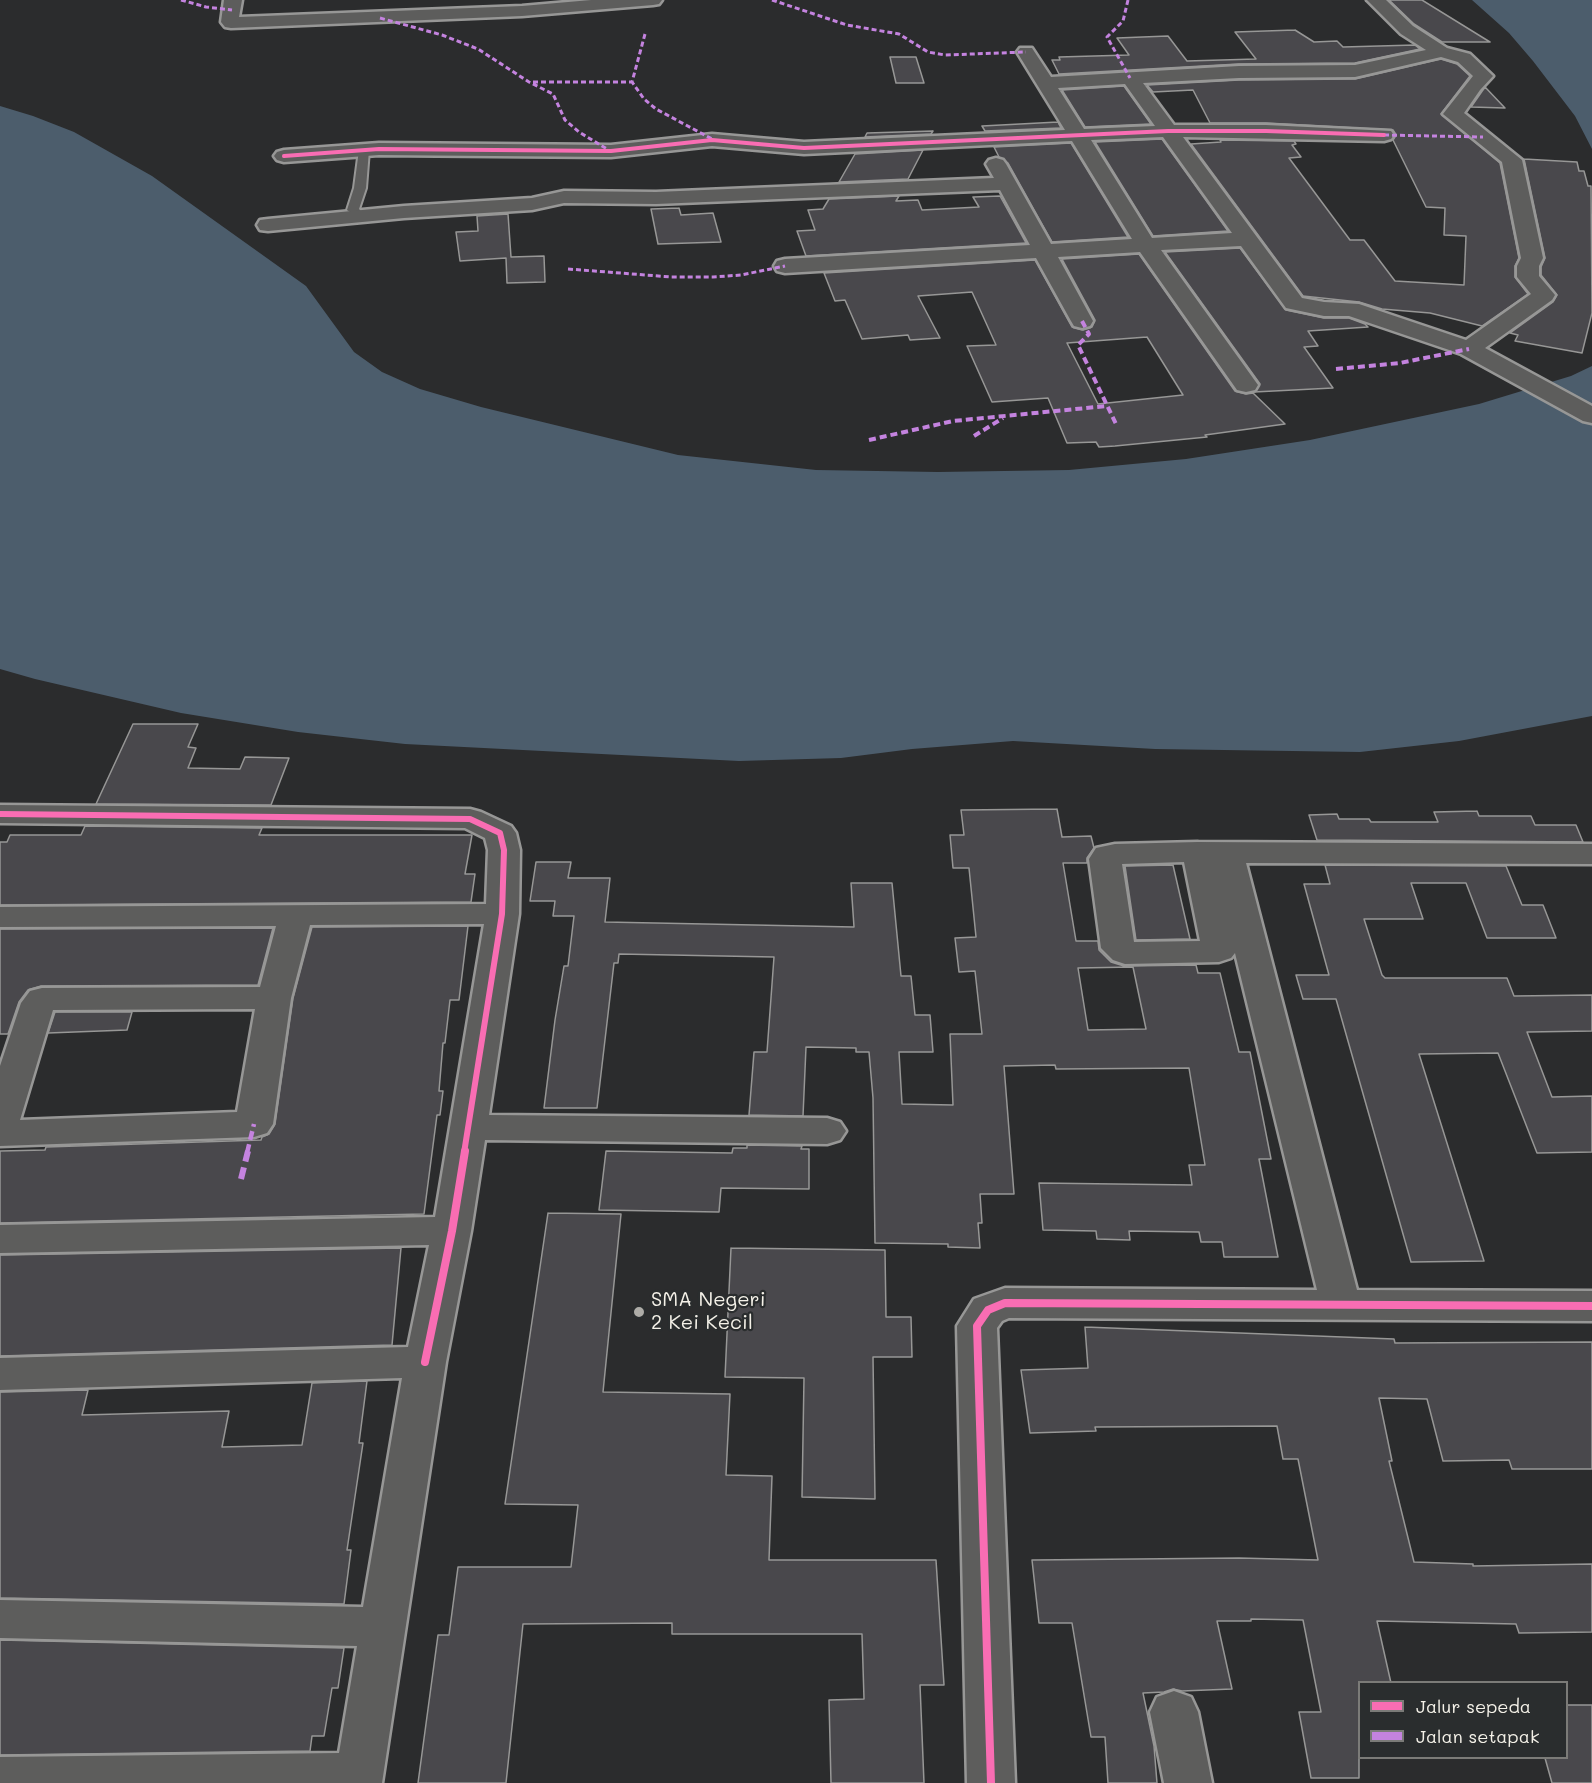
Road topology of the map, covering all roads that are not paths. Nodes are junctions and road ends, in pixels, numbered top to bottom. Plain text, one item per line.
1 (233, 0) edge
2 (653, 0) edge
3 (1376, 0) edge
4 (1026, 52) dead end
5 (1441, 52) junction
6 (1130, 78) junction
7 (1044, 83) junction
8 (1495, 123) dead end
9 (1168, 131) junction
10 (1076, 134) junction
11 (1384, 135) dead end
12 (982, 139) junction
13 (364, 150) junction
14 (1507, 154) junction
15 (284, 156) dead end
16 (1007, 184) junction
17 (359, 215) junction
18 (268, 225) dead end
19 (1245, 239) junction
20 (1146, 245) junction
21 (1045, 251) junction
22 (785, 266) dead end
23 (1082, 321) dead end
24 (1469, 349) junction
25 (1246, 385) dead end
26 (1592, 416) edge
27 (0, 814) edge
28 (1592, 854) edge
29 (502, 914) junction
30 (0, 917) edge
31 (295, 917) junction
32 (274, 998) junction
33 (0, 1123) edge
34 (469, 1127) junction
35 (827, 1131) dead end
36 (0, 1133) edge
37 (452, 1231) junction
38 (0, 1239) edge
39 (1341, 1306) junction
40 (1592, 1306) edge
41 (425, 1362) junction
42 (0, 1374) edge
43 (0, 1619) edge
44 (382, 1627) junction
45 (1174, 1712) dead end
46 (0, 1779) edge
47 (359, 1779) edge
48 (990, 1783) edge
49 (1188, 1783) edge

1 - 2 street
3 - 5 street
4 - 7 street
5 - 6 street
5 - 14 street
6 - 7 street
6 - 9 street
7 - 10 street
8 - 14 street
9 - 10 street
9 - 11 street
9 - 19 street
10 - 12 street
10 - 20 street
12 - 13 street
12 - 16 street
13 - 15 street
13 - 17 lane
14 - 24 street
16 - 17 street
16 - 21 street
17 - 18 street
19 - 20 street
19 - 24 street
20 - 21 street
20 - 25 street
21 - 22 street
21 - 23 street
24 - 26 street
27 - 29 street
28 - 39 street
29 - 31 street
29 - 34 street
30 - 31 street
31 - 32 street
32 - 33 street
32 - 36 street
34 - 35 street
34 - 37 street
37 - 38 street
37 - 41 street
39 - 40 street
39 - 48 street
41 - 42 street
41 - 44 street
43 - 44 street
44 - 47 street
45 - 49 street
46 - 47 street

